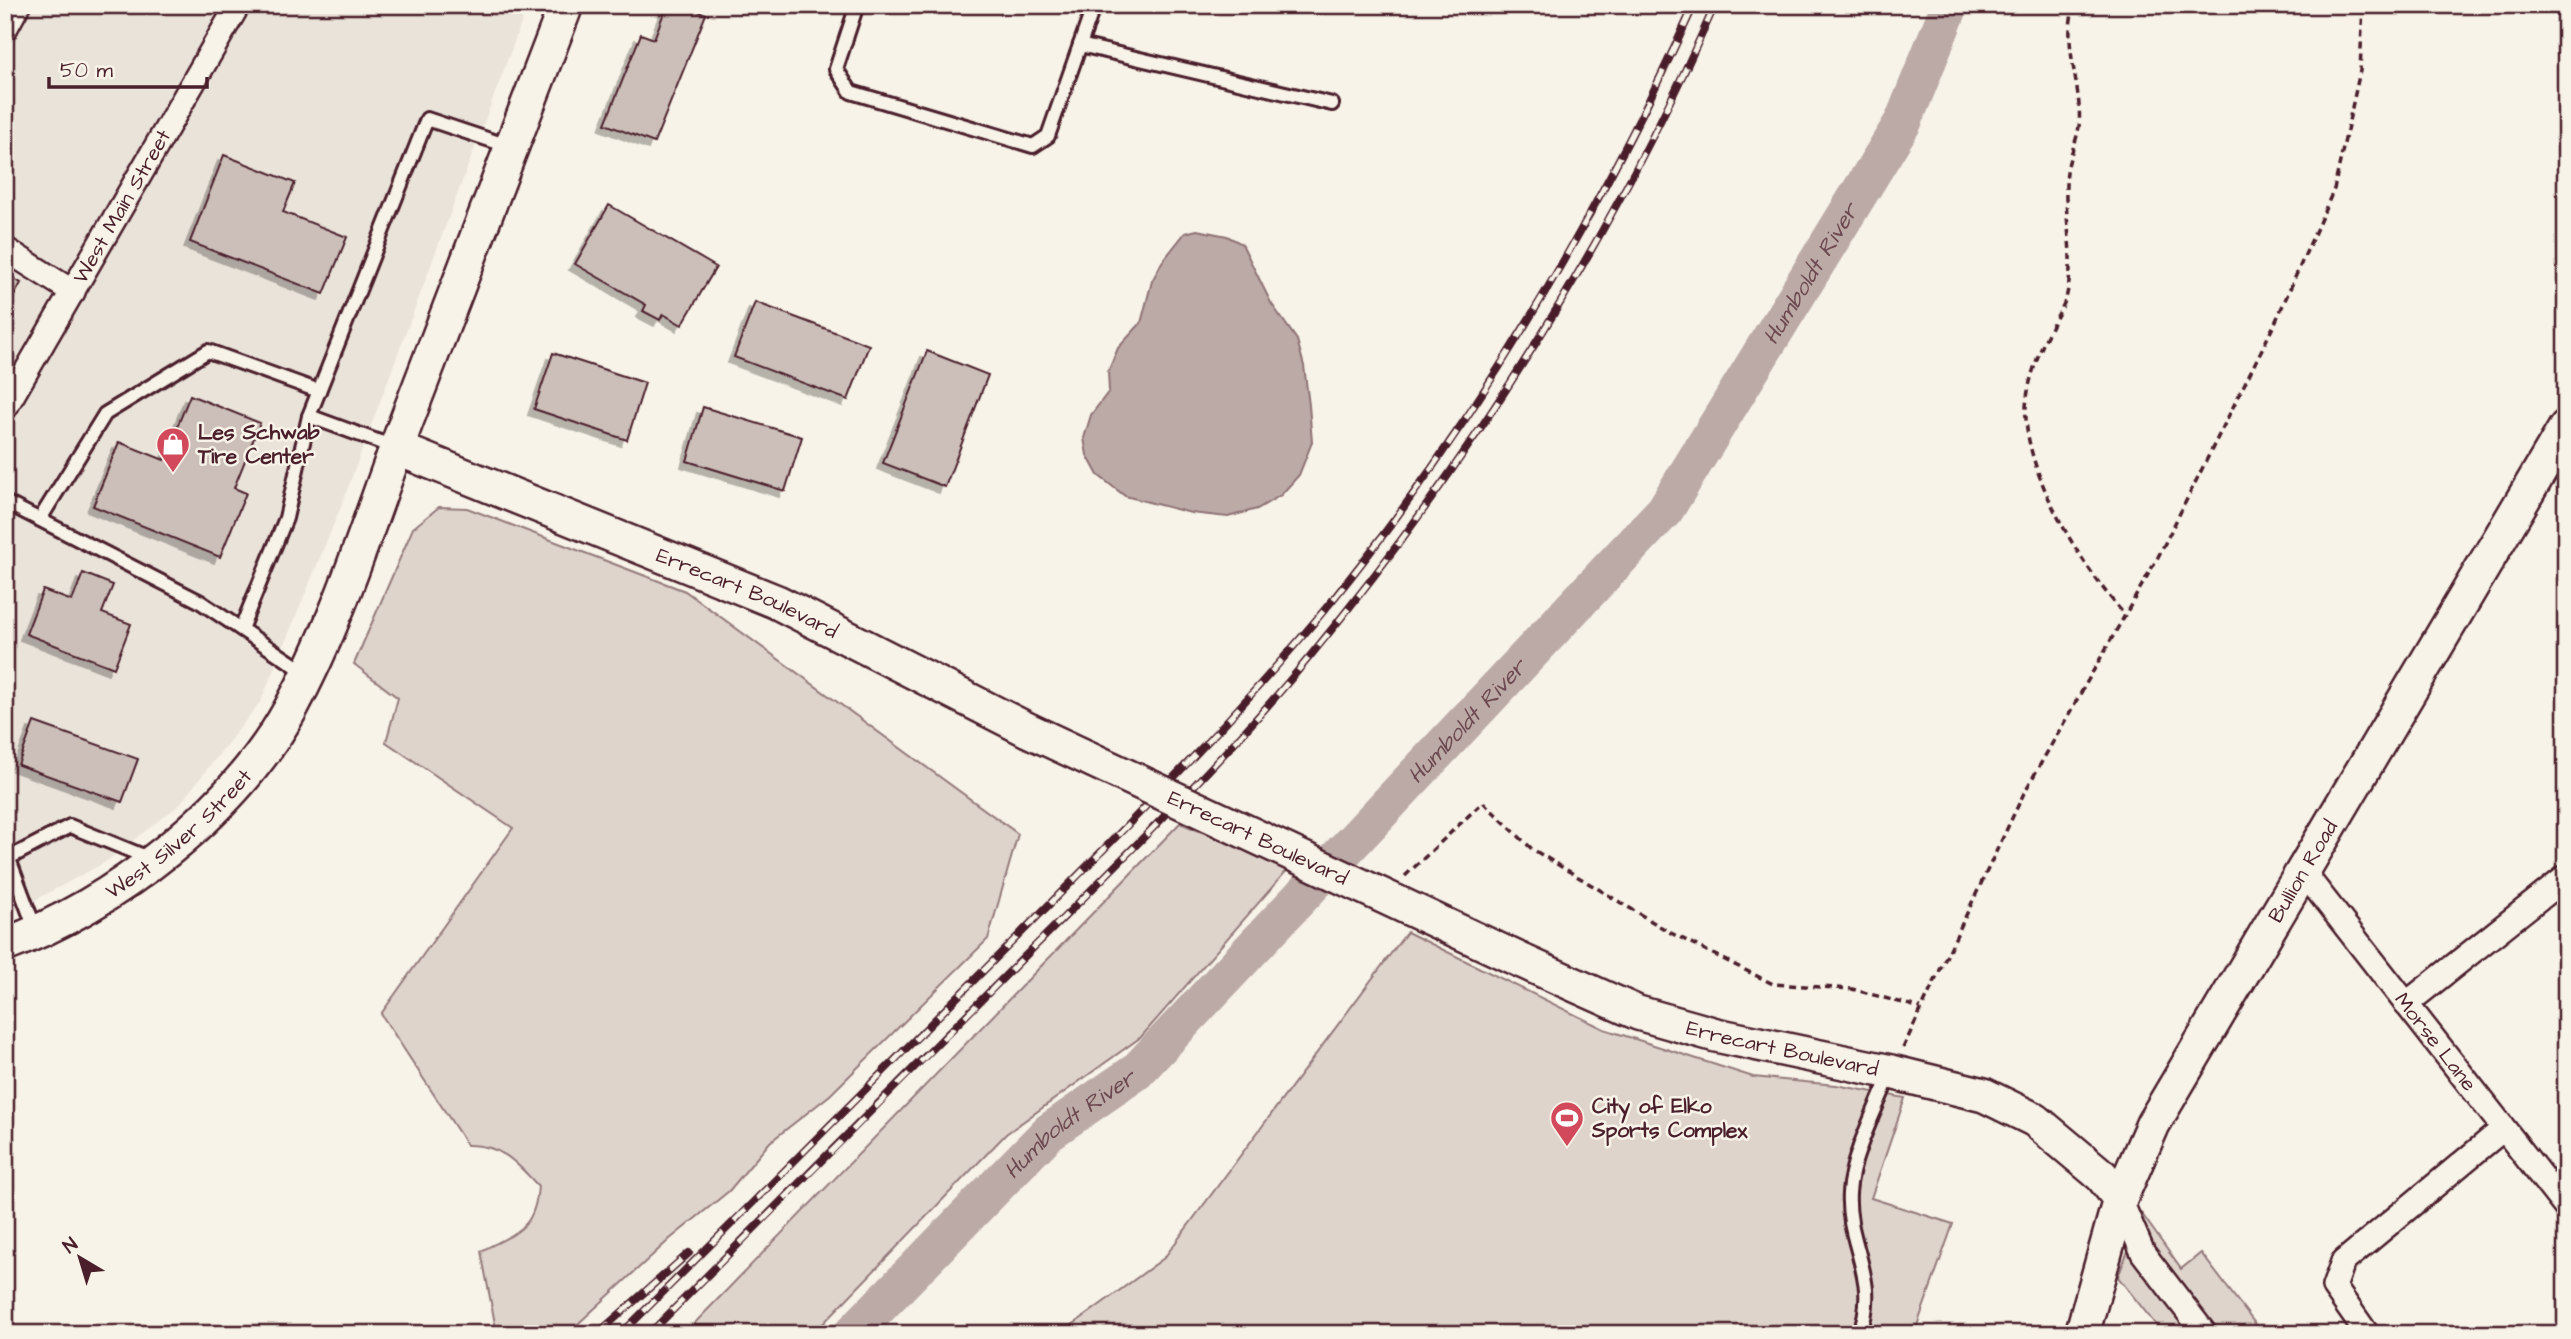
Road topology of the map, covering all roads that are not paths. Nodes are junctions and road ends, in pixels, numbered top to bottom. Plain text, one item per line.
1 (18, 5) edge
2 (238, 5) edge
3 (566, 5) edge
4 (857, 5) edge
5 (1094, 5) edge
6 (5, 29) edge
7 (1080, 45) junction
8 (1332, 104) dead end
9 (512, 147) junction
10 (5, 249) edge
11 (73, 292) junction
12 (319, 391) junction
13 (5, 408) edge
14 (309, 416) junction
15 (2566, 427) edge
16 (396, 448) junction
17 (5, 502) edge
18 (40, 519) junction
19 (241, 629) junction
20 (308, 674) junction
21 (7, 860) edge
22 (154, 860) junction
23 (2304, 873) junction
24 (2566, 877) edge
25 (37, 933) junction
26 (5, 945) edge
27 (2406, 1004) junction
28 (1891, 1072) junction
29 (2503, 1129) junction
30 (2120, 1199) junction
31 (2566, 1208) edge
32 (1859, 1334) edge
33 (2082, 1334) edge
34 (2205, 1334) edge
35 (2367, 1334) edge

1 - 6 street
2 - 11 street, West Main Street
3 - 9 street, West Silver Street
4 - 7 lane
5 - 7 lane
7 - 8 lane
9 - 12 lane
9 - 16 street, West Silver Street
10 - 11 street
11 - 13 street, West Main Street
12 - 14 lane
12 - 18 lane
14 - 16 lane
14 - 19 lane
15 - 23 street, Bullion Road
16 - 20 street, West Silver Street
16 - 28 street, Errecart Boulevard, bridge
17 - 18 lane
18 - 19 lane
19 - 20 lane
20 - 22 street, West Silver Street
21 - 22 lane
21 - 25 lane
22 - 25 street, West Silver Street
23 - 27 street, Morse Lane
23 - 30 street, Bullion Road
24 - 27 street
25 - 26 street, West Silver Street
27 - 29 street, Morse Lane
28 - 30 street, Errecart Boulevard
28 - 32 lane
29 - 31 street, Morse Lane
29 - 35 street
30 - 33 street, Bullion Road
30 - 34 street

